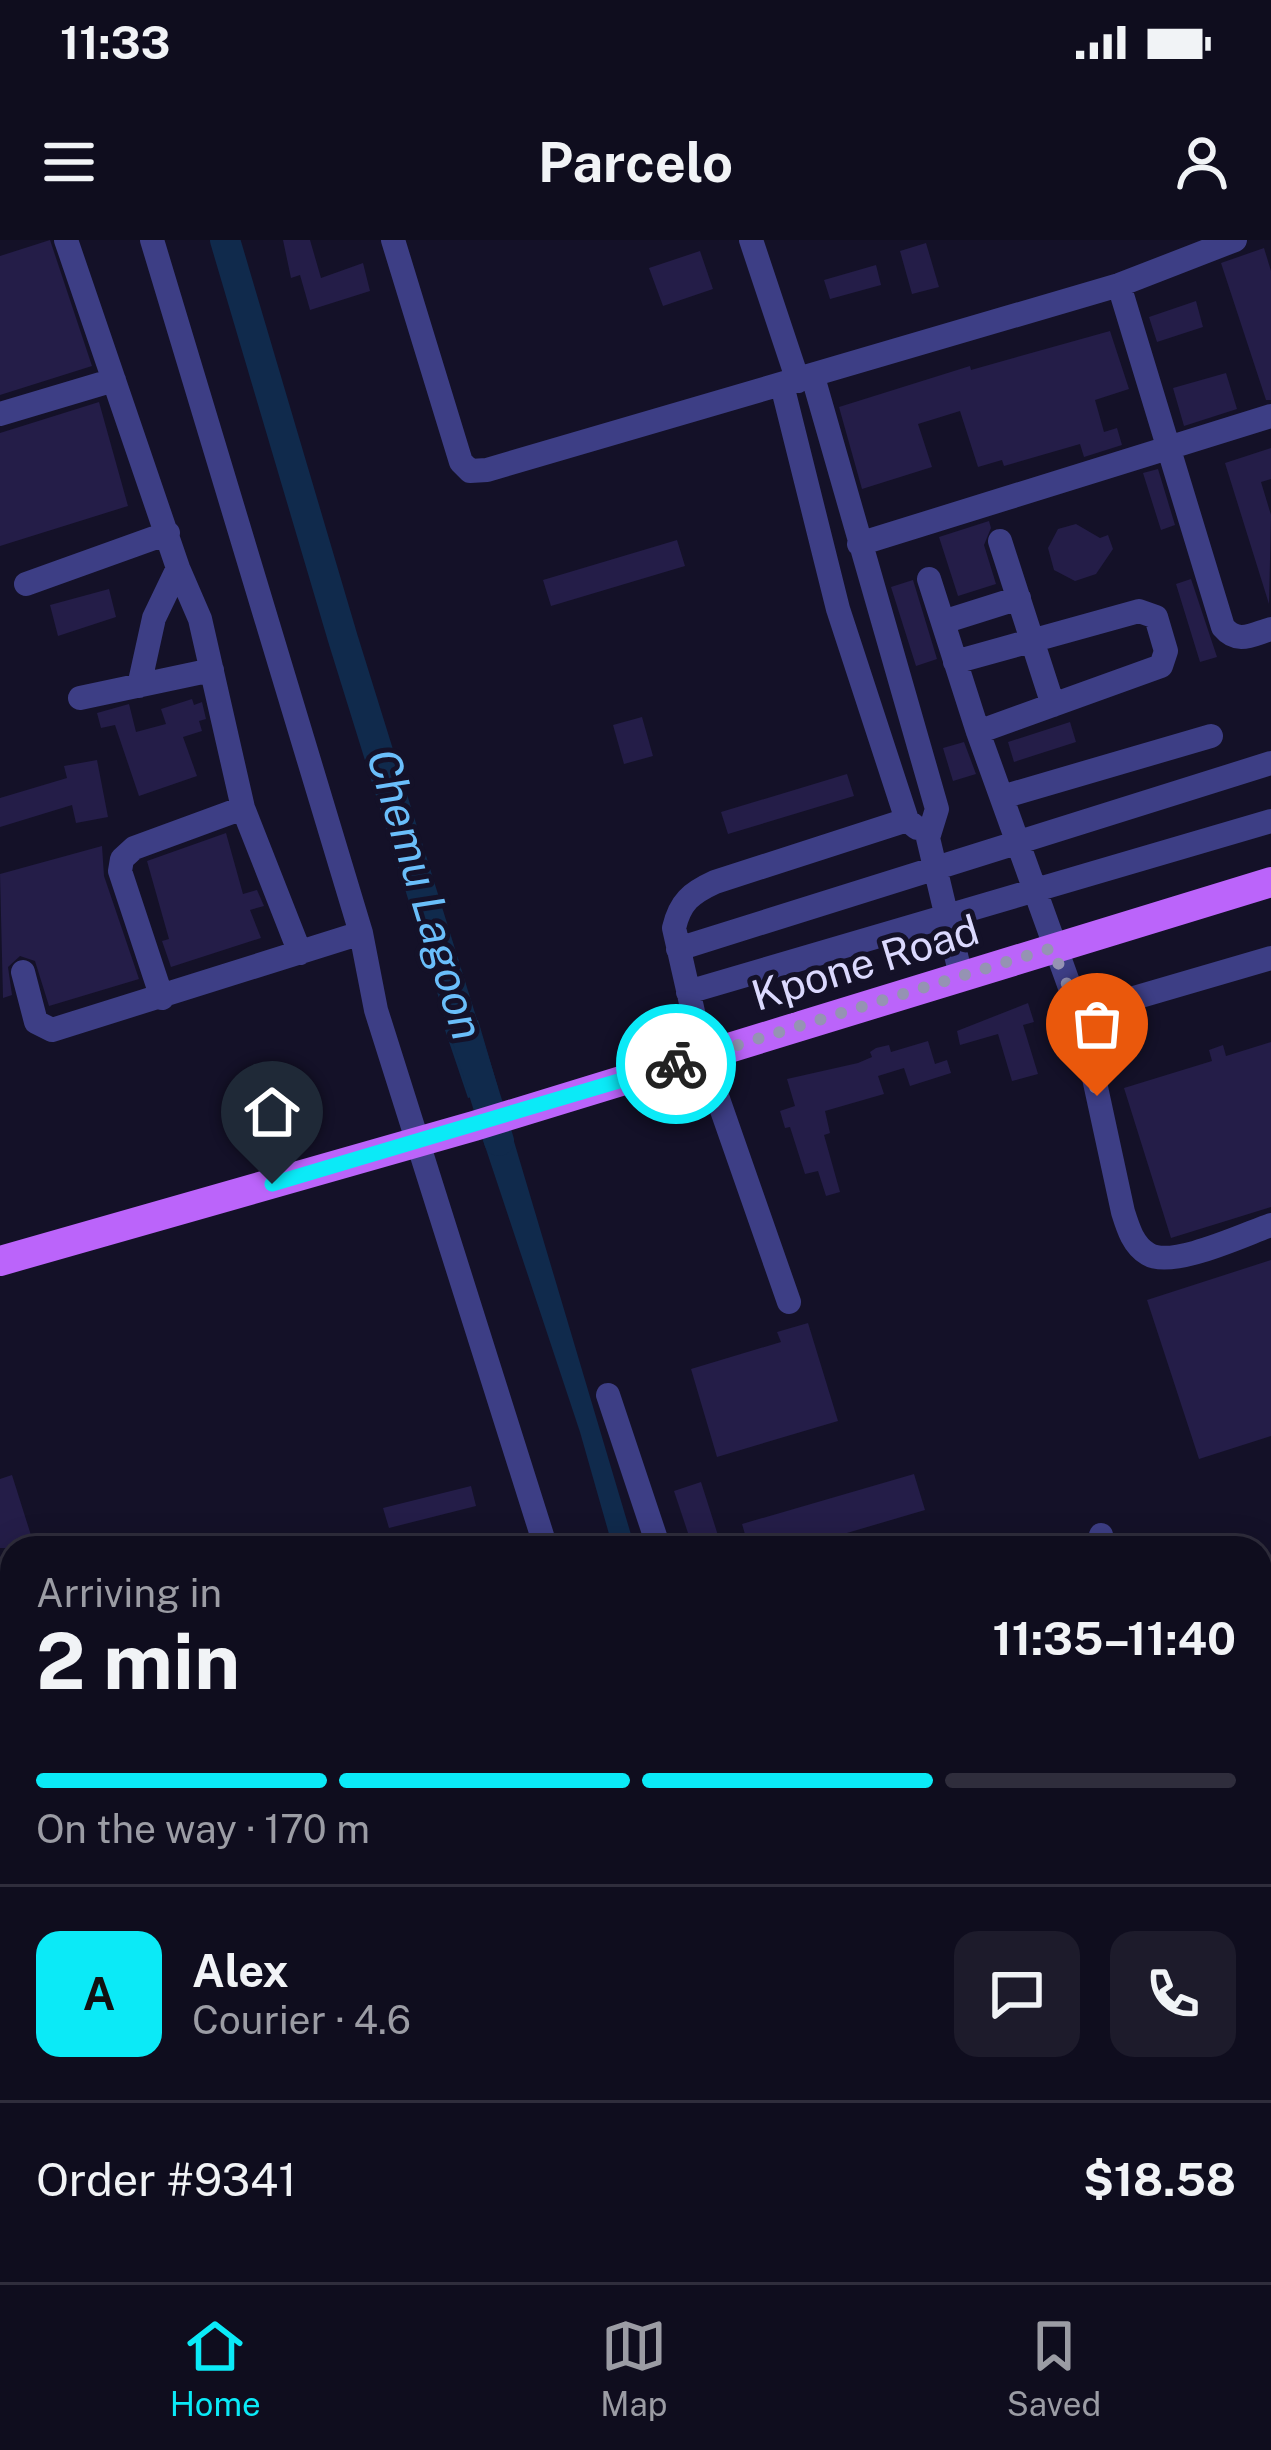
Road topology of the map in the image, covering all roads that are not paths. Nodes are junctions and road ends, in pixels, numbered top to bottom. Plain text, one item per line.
1 (66, 240) edge
2 (152, 240) edge
3 (393, 240) edge
4 (751, 240) edge
5 (1235, 240) edge
6 (1119, 285) junction
7 (114, 380) junction
8 (798, 381) junction
9 (0, 414) edge
10 (1271, 416) edge
11 (1168, 446) junction
12 (168, 533) junction
13 (1000, 541) dead end
14 (860, 544) junction
15 (178, 568) junction
16 (929, 579) dead end
17 (26, 584) dead end
18 (874, 597) junction
19 (1019, 598) junction
20 (838, 608) junction
21 (943, 622) junction
22 (1271, 629) edge
23 (1033, 640) junction
24 (955, 662) junction
25 (212, 670) junction
26 (139, 686) junction
27 (80, 698) dead end
28 (1053, 705) junction
29 (978, 732) junction
30 (1211, 736) dead end
31 (1271, 763) edge
32 (1002, 797) junction
33 (243, 808) junction
34 (907, 820) junction
35 (1271, 821) edge
36 (928, 838) junction
37 (1020, 844) junction
38 (935, 868) junction
39 (1271, 882) edge
40 (1038, 890) junction
41 (946, 914) junction
42 (361, 933) junction
43 (1052, 948) junction
44 (678, 949) junction
45 (300, 953) junction
46 (1271, 958) edge
47 (23, 972) dead end
48 (961, 976) junction
49 (688, 992) junction
50 (162, 998) junction
51 (1079, 1014) junction
52 (703, 1055) junction
53 (418, 1141) junction
54 (1271, 1225) edge
55 (0, 1261) edge
56 (789, 1303) dead end
57 (608, 1395) dead end
58 (542, 1536) edge
59 (655, 1536) edge

1 - 7 street
2 - 42 street
3 - 8 street
4 - 8 street
5 - 6 street
6 - 8 street
6 - 11 street
7 - 9 street
7 - 12 street
8 - 14 street
8 - 20 street
10 - 11 street
11 - 14 street
11 - 22 street
12 - 15 street
12 - 17 street
13 - 19 street
14 - 18 street
15 - 25 street
15 - 26 street
16 - 21 street
18 - 20 street
18 - 36 street
19 - 21 street
19 - 23 street
20 - 34 street
21 - 24 street
23 - 24 street
23 - 28 street
23 - 28 street
24 - 29 street
25 - 26 street
25 - 33 street
26 - 27 street
28 - 29 street
29 - 32 street
30 - 32 street
31 - 37 street
32 - 37 street
33 - 45 street
33 - 50 street
34 - 36 street
34 - 44 street
35 - 40 street
36 - 38 street
37 - 38 street
37 - 40 street
38 - 41 street
38 - 44 street
39 - 43 main road, Kpone Road
40 - 41 street
40 - 43 street
41 - 48 street
41 - 49 street
42 - 45 street
42 - 53 street
43 - 48 main road, Kpone Road
43 - 51 street
44 - 49 street
45 - 50 street
46 - 51 street
47 - 50 street
48 - 52 main road, Kpone Road
49 - 52 street
51 - 54 street
52 - 53 main road, Kpone Road
52 - 56 street
53 - 55 main road, Kpone Road
53 - 58 street
57 - 59 street

